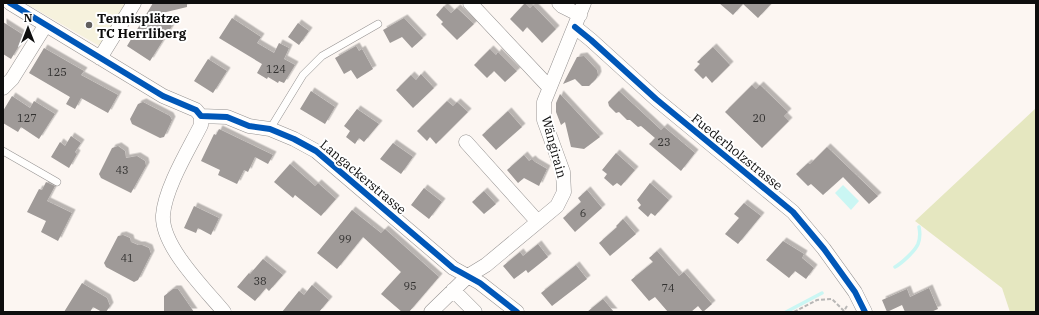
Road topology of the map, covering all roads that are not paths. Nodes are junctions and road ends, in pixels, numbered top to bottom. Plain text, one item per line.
1 (10, 3) edge
2 (134, 3) edge
3 (470, 3) edge
4 (559, 3) edge
5 (580, 15) edge
6 (378, 24) dead end
7 (46, 26) junction
8 (100, 58) junction
9 (549, 87) junction
10 (3, 88) edge
11 (201, 116) junction
12 (270, 130) junction
13 (466, 142) dead end
14 (3, 151) edge
15 (57, 182) dead end
16 (538, 222) junction
17 (468, 276) junction
18 (454, 290) junction
19 (224, 312) edge
20 (431, 312) edge
21 (475, 312) edge
22 (517, 312) edge
23 (865, 312) edge

1 - 7 street
2 - 8 street
3 - 9 street
4 - 5 street, Fuederholzstrasse
5 - 9 street, Wängirain
5 - 23 street, Fuederholzstrasse
6 - 12 lane
7 - 8 street
7 - 10 street
8 - 11 street
9 - 16 street, Wängirain
11 - 12 street, Langackerstrasse
11 - 19 street
12 - 17 street, Langackerstrasse
13 - 16 street
14 - 15 lane
16 - 17 street, Wängirain
17 - 18 street, Wängirain
17 - 22 street, Langackerstrasse
18 - 20 street, Wängirain
18 - 21 street

